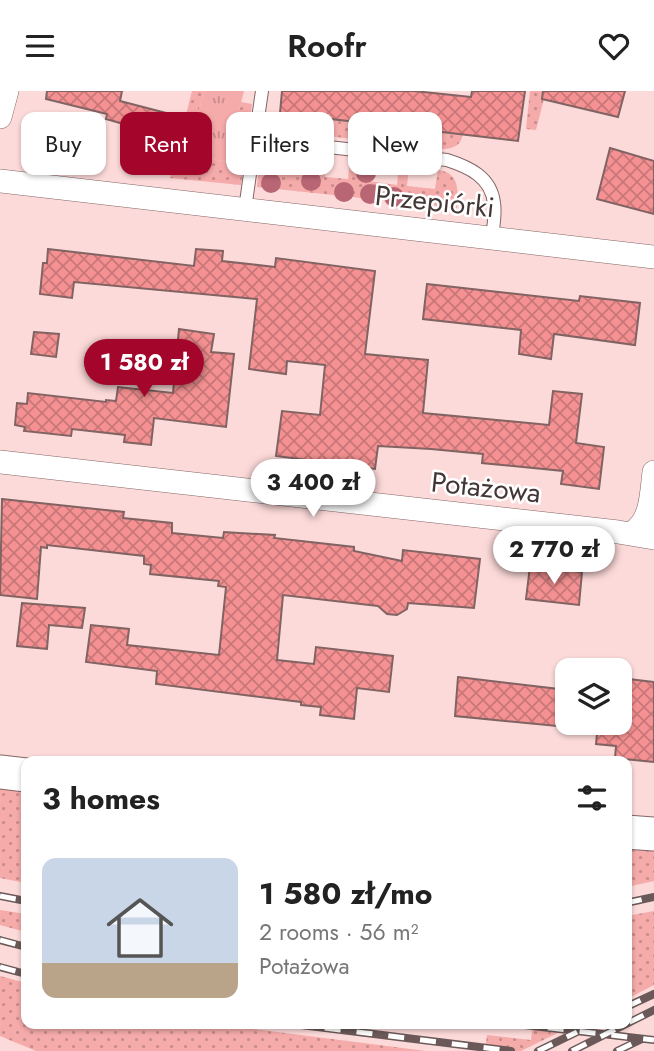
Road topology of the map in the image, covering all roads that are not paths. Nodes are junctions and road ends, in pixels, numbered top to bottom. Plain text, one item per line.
1 (7, 91) edge
2 (262, 91) edge
3 (259, 112) edge
4 (0, 117) edge
5 (334, 148) edge
6 (250, 175) edge
7 (0, 181) edge
8 (245, 209) junction
9 (492, 238) junction
10 (654, 257) edge
11 (0, 462) edge
12 (653, 481) edge
13 (643, 536) edge
14 (0, 772) edge
15 (21, 774) edge
16 (632, 832) edge
17 (654, 834) edge

1 - 4 street
2 - 3 lane
5 - 9 lane
6 - 8 lane
7 - 8 street, Przepiórki
8 - 9 street, Przepiórki
9 - 10 street, Przepiórki
11 - 13 street, Potażowa
12 - 13 street
14 - 15 street
16 - 17 street

